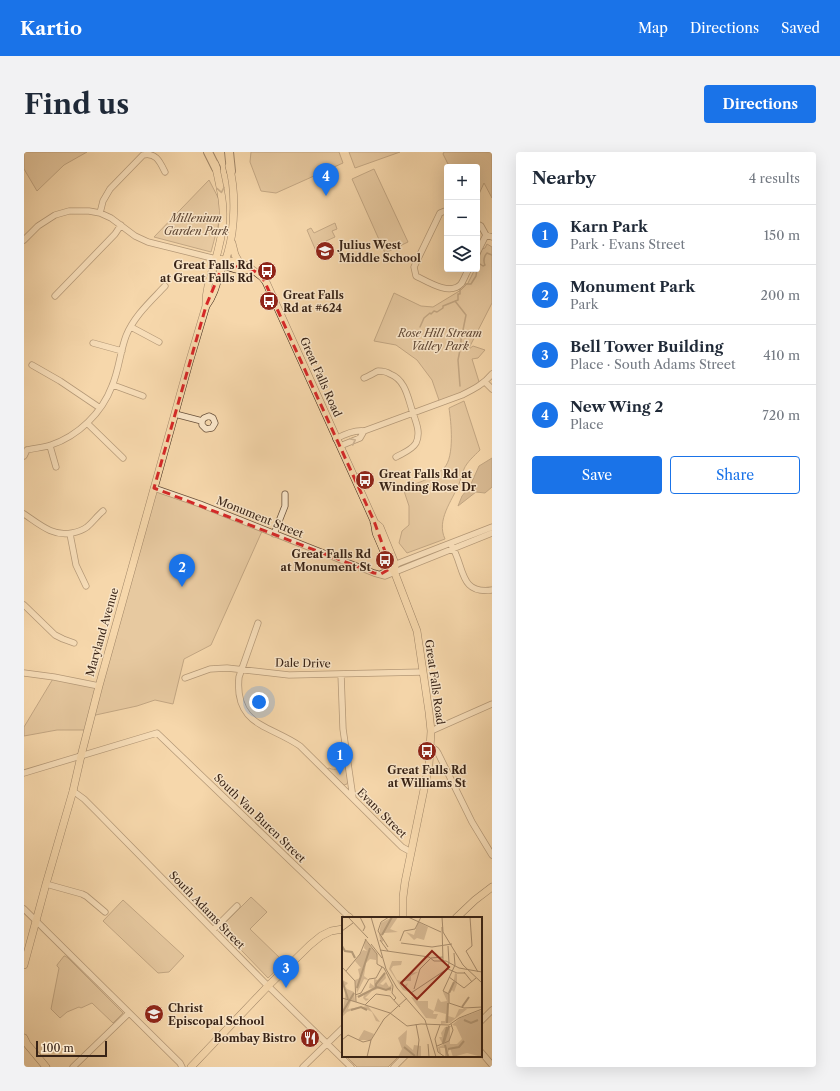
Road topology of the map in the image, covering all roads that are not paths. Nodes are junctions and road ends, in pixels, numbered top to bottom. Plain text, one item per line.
1 (208, 152) edge
2 (212, 152) edge
3 (225, 152) edge
4 (229, 152) edge
5 (216, 168) junction
6 (231, 171) junction
7 (165, 172) dead end
8 (444, 211) edge
9 (100, 213) junction
10 (121, 225) junction
11 (480, 226) edge
12 (486, 235) junction
13 (232, 237) junction
14 (492, 237) edge
15 (24, 240) edge
16 (480, 246) edge
17 (216, 259) junction
18 (225, 262) junction
19 (239, 262) junction
20 (251, 269) junction
21 (467, 272) edge
22 (165, 286) dead end
23 (55, 296) dead end
24 (206, 306) junction
25 (131, 327) junction
26 (159, 342) dead end
27 (93, 343) dead end
28 (122, 351) junction
29 (32, 365) dead end
30 (492, 374) edge
31 (364, 378) dead end
32 (485, 382) junction
33 (113, 385) junction
34 (492, 389) edge
35 (143, 396) dead end
36 (100, 408) junction
37 (413, 413) junction
38 (175, 414) junction
39 (202, 421) dead end
40 (87, 423) junction
41 (364, 431) junction
42 (336, 439) junction
43 (50, 446) junction
44 (340, 446) junction
45 (25, 448) edge
46 (24, 456) edge
47 (396, 457) dead end
48 (123, 458) dead end
49 (56, 466) dead end
50 (154, 488) junction
51 (285, 494) dead end
52 (103, 511) dead end
53 (24, 514) edge
54 (492, 526) edge
55 (492, 533) edge
56 (70, 534) junction
57 (274, 534) junction
58 (452, 546) junction
59 (393, 568) junction
60 (86, 586) dead end
61 (492, 590) edge
62 (24, 605) edge
63 (258, 623) dead end
64 (74, 643) dead end
65 (241, 669) junction
66 (423, 672) junction
67 (24, 673) edge
68 (341, 674) junction
69 (185, 678) dead end
70 (99, 686) junction
71 (492, 704) edge
72 (431, 731) junction
73 (431, 747) junction
74 (80, 756) junction
75 (24, 773) edge
76 (73, 791) junction
77 (353, 798) junction
78 (411, 852) junction
79 (492, 855) edge
80 (46, 884) junction
81 (492, 887) edge
82 (237, 906) dead end
83 (24, 909) edge
84 (105, 912) dead end
85 (349, 917) edge
86 (403, 917) edge
87 (457, 917) edge
88 (36, 921) junction
89 (342, 928) edge
90 (213, 930) junction
91 (24, 965) edge
92 (268, 986) junction
93 (492, 1010) edge
94 (129, 1013) junction
95 (482, 1020) edge
96 (342, 1029) edge
97 (24, 1038) edge
98 (327, 1043) junction
99 (482, 1053) edge
100 (404, 1057) edge
101 (181, 1065) edge
102 (492, 1065) edge
103 (46, 1067) edge
104 (73, 1067) edge
105 (190, 1067) edge
106 (303, 1067) edge
107 (351, 1067) edge
108 (394, 1067) edge

1 - 5 highway
2 - 5 main road, Maryland Avenue
3 - 6 main road
4 - 6 highway
5 -> 17 main road, Maryland Avenue
6 - 13 main road
7 - 9 street
8 - 21 street
9 - 10 street
9 - 15 street
10 - 17 street
10 - 23 street
11 - 12 street
12 - 14 street
12 - 16 street
13 - 18 main road, Maryland Avenue
13 - 19 main road
17 - 18 main road
17 - 24 main road, Maryland Avenue
18 - 19 main road, Great Falls Road
18 - 20 main road
18 - 24 main road, Maryland Avenue
19 - 20 main road, Great Falls Road
20 - 42 main road, Great Falls Road
22 - 25 street
24 - 38 main road, Maryland Avenue
25 - 26 street
25 - 28 street
27 - 28 street
28 - 33 street
29 - 36 street
30 - 32 street
31 - 37 street
32 - 34 street
32 - 37 street
33 - 35 street
33 - 36 street
36 - 40 street
37 - 41 street
37 - 47 street
38 - 39 street
38 - 50 main road, Maryland Avenue
40 - 43 street
40 - 48 street
41 - 42 street
44 -> 41 street
42 - 44 main road, Great Falls Road
43 - 45 street
43 - 49 street
44 - 59 main road, Great Falls Road
45 - 46 street
50 - 57 street, Monument Street
50 - 70 main road, Maryland Avenue
51 - 57 street
52 - 56 street
53 - 56 street
54 - 58 street
55 - 58 street
56 - 60 street
57 - 59 street, Monument Street
58 - 59 street
58 - 61 street
59 - 66 main road, Great Falls Road
62 - 64 street
63 - 65 street, Evans Street
65 - 68 street, Dale Drive
65 - 69 street, Dale Drive
65 - 77 street, Evans Street
66 - 68 street, Dale Drive
66 - 72 main road, Great Falls Road
67 - 70 street
68 - 77 street
70 - 74 main road, Maryland Avenue
71 - 72 street
72 - 73 main road, Great Falls Road
73 - 78 main road, Great Falls Road
73 - 79 street
74 - 75 street
74 - 76 main road, Maryland Avenue
74 - 85 street, South Van Buren Street
76 - 80 main road, Maryland Avenue
76 - 90 street, South Adams Street
77 - 78 street, Evans Street
78 - 86 main road, Great Falls Road
80 - 84 street
80 - 88 main road, Maryland Avenue
81 - 87 main road
82 - 90 street
83 - 88 street
88 - 91 main road, Maryland Avenue
88 - 94 street
89 - 92 main road
90 - 92 street, South Adams Street
92 - 98 street, South Adams Street
92 - 105 main road
93 - 95 street
94 - 101 street
94 - 104 street
96 - 98 street
97 - 103 main road
98 - 106 street
98 - 107 street, South Adams Street
99 - 102 street
100 - 108 street
101 - 105 street

